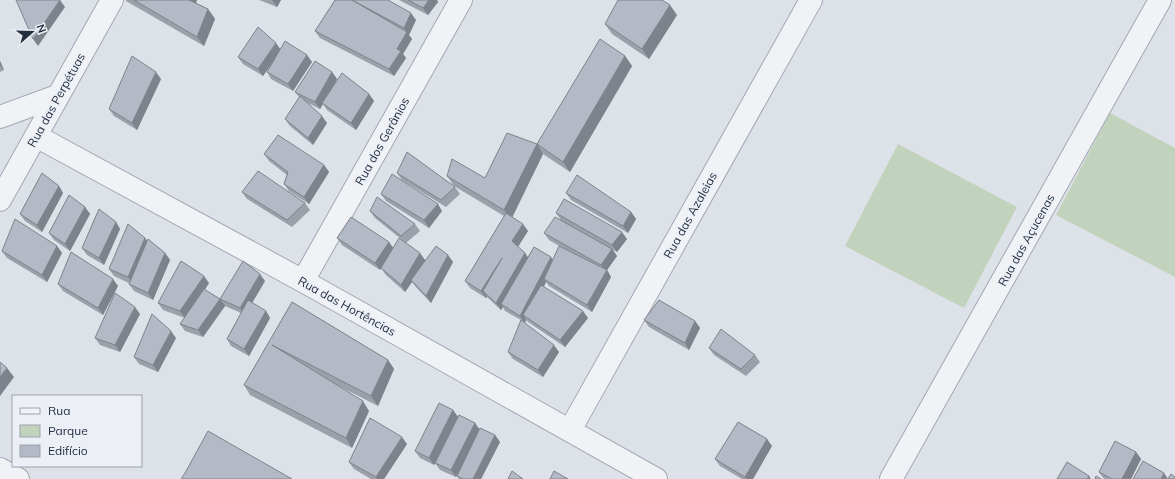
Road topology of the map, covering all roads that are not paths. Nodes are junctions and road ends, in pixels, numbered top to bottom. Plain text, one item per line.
1 (112, 0) edge
2 (461, 0) edge
3 (811, 0) edge
4 (1160, 0) edge
5 (57, 96) junction
6 (0, 117) edge
7 (36, 136) junction
8 (0, 200) edge
9 (303, 281) junction
10 (570, 430) junction
11 (0, 469) edge
12 (18, 479) edge
13 (656, 479) edge
14 (891, 479) edge

1 - 5 street, Rua das Perpétuas
2 - 9 street, Rua dos Gerânios
3 - 10 street, Rua das Azaleias
4 - 14 street, Rua das Açucenas
5 - 6 street
5 - 7 street, Rua das Perpétuas
7 - 8 street, Rua das Perpétuas
7 - 9 street, Rua das Hortências
9 - 10 street, Rua das Hortências
10 - 13 street, Rua das Hortências
11 - 12 street

